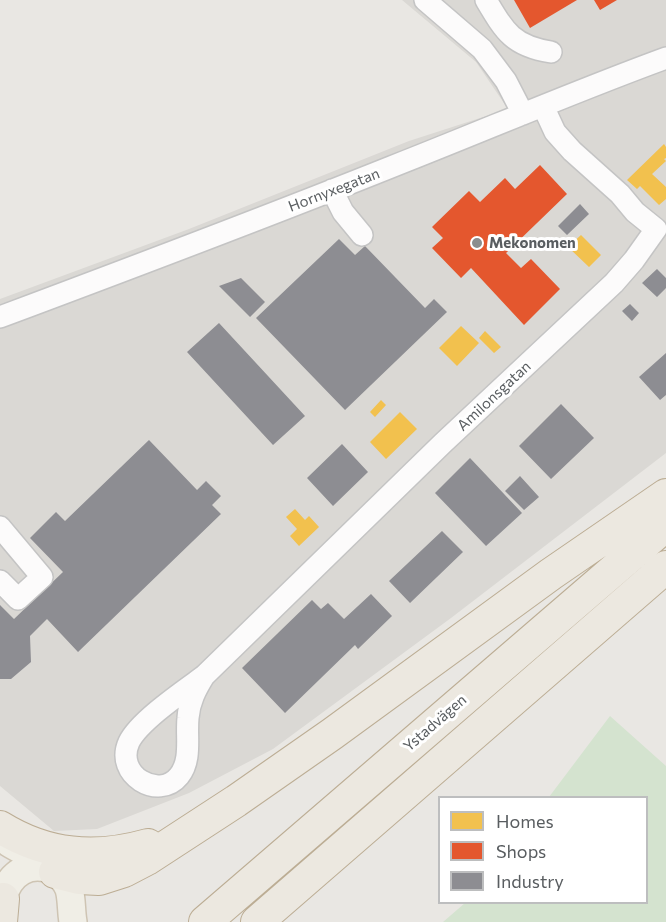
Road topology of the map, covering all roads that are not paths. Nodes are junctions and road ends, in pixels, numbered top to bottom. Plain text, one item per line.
1 (425, 0) edge
2 (486, 0) edge
3 (551, 52) dead end
4 (666, 58) edge
5 (543, 106) junction
6 (523, 114) junction
7 (332, 190) junction
8 (661, 233) edge
9 (362, 235) dead end
10 (0, 317) edge
11 (666, 495) edge
12 (666, 525) edge
13 (0, 527) edge
14 (666, 567) edge
15 (0, 581) edge
16 (204, 676) junction
17 (0, 827) edge
18 (180, 836) junction
19 (0, 838) edge
20 (54, 871) junction
21 (4, 903) edge
22 (73, 922) edge
23 (205, 922) edge
24 (257, 922) edge

1 - 6 street
2 - 3 street
4 - 5 street, Hornyxegatan
5 - 6 street, Hornyxegatan
5 - 8 street, Amilonsgatan
6 - 7 street, Hornyxegatan
7 - 9 street
7 - 10 street, Hornyxegatan
8 - 16 street, Amilonsgatan
11 - 18 highway
12 - 23 highway, Ystadvägen
13 - 15 street
14 - 24 highway
16 - 16 street, Amilonsgatan
17 - 18 highway
18 - 20 highway
19 - 20 main road
20 - 21 main road
20 - 22 main road

